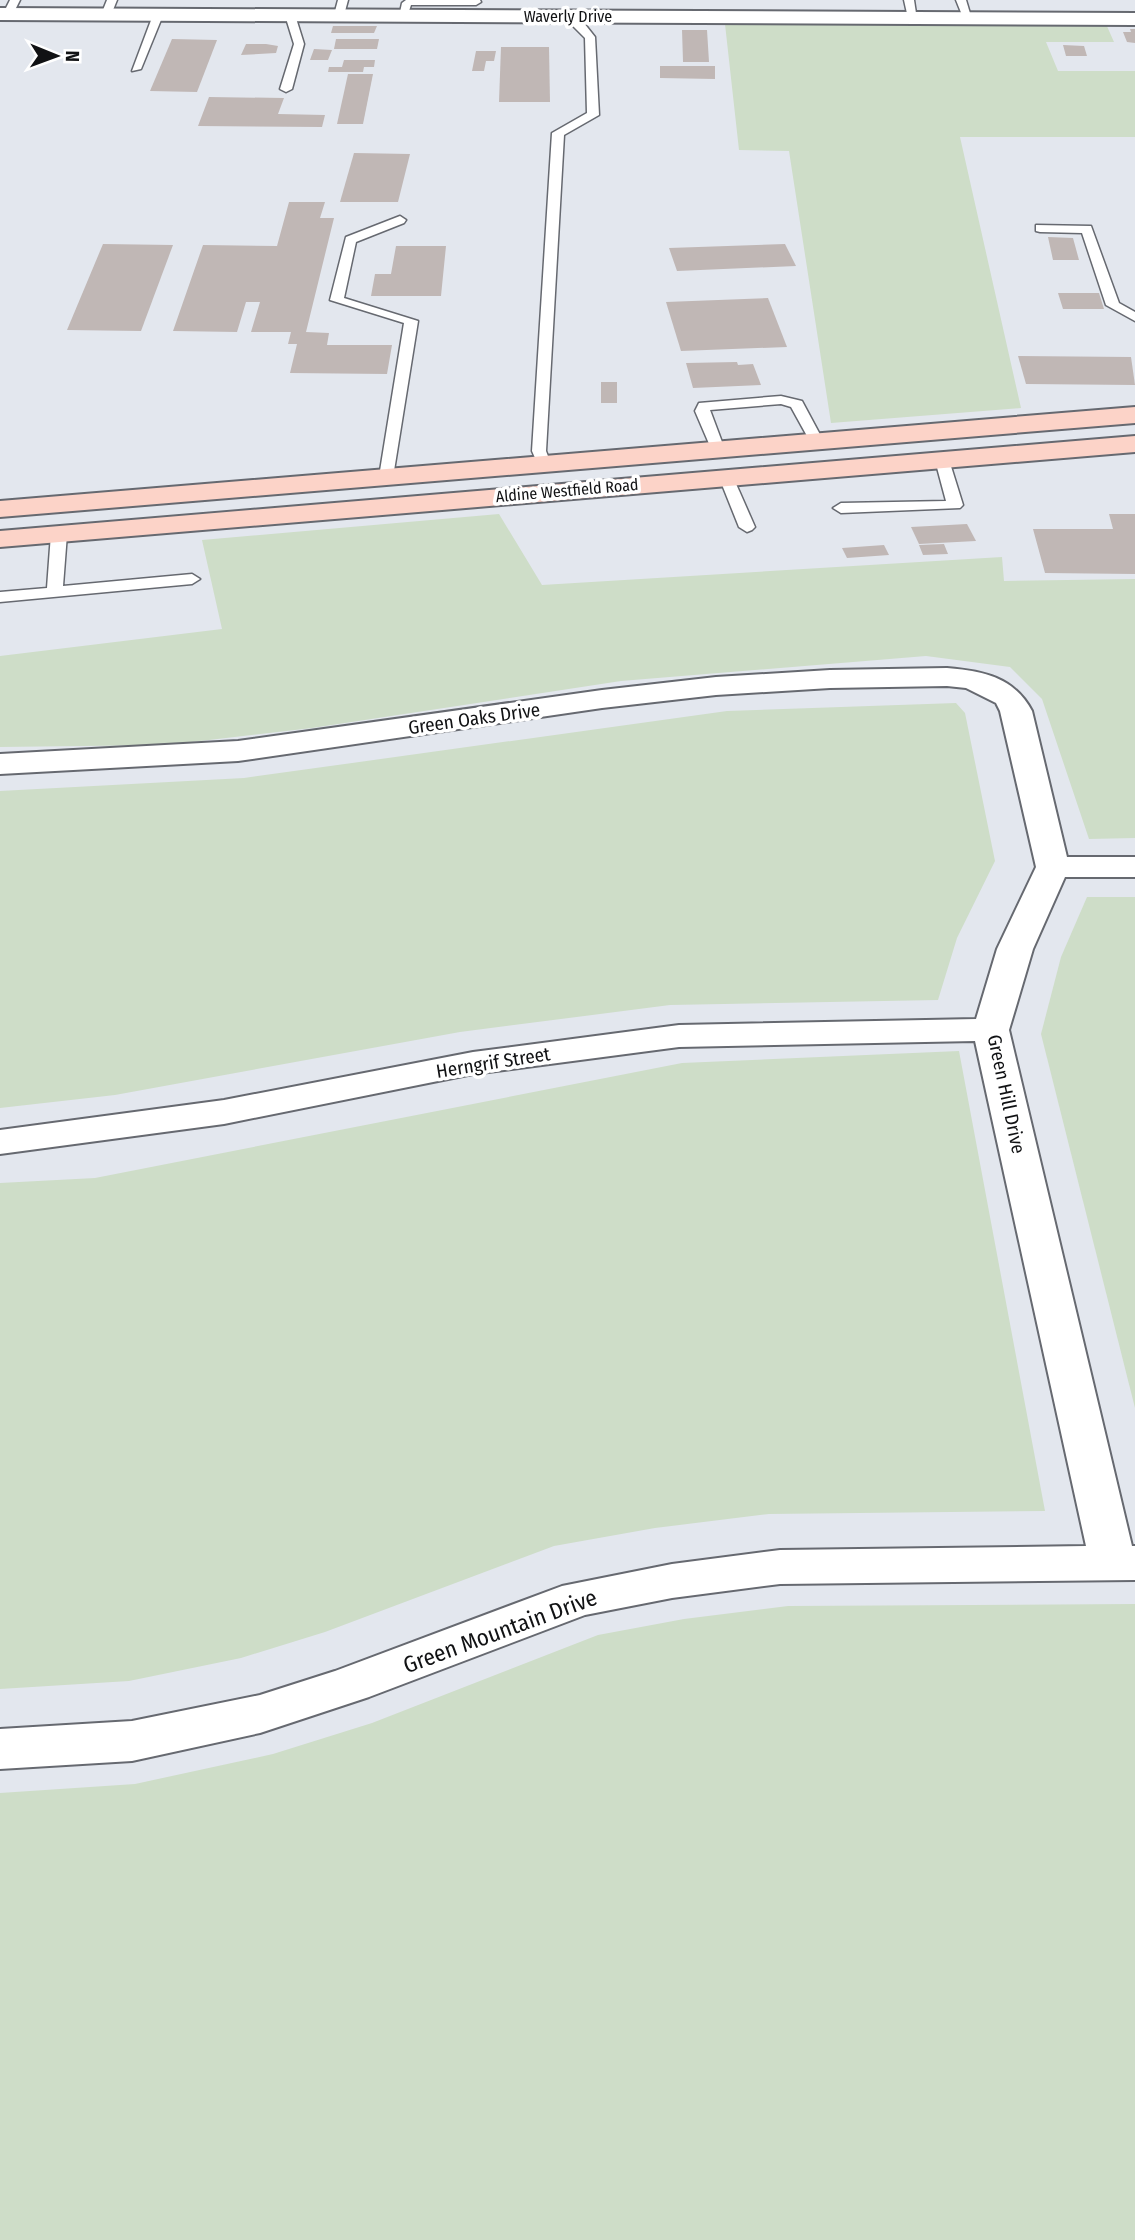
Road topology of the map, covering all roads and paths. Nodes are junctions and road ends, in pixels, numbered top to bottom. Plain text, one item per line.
1 (476, 6) edge
2 (109, 8) edge
3 (341, 8) edge
4 (911, 9) edge
5 (965, 9) edge
6 (8, 10) edge
7 (158, 15) junction
8 (290, 15) junction
9 (576, 16) junction
10 (1135, 19) edge
11 (136, 69) dead end
12 (286, 89) dead end
13 (400, 220) dead end
14 (1040, 228) dead end
15 (1135, 317) edge
16 (1135, 415) edge
17 (817, 442) junction
18 (1135, 444) edge
19 (718, 450) junction
20 (942, 460) junction
21 (544, 464) junction
22 (422, 474) junction
23 (386, 477) junction
24 (726, 477) junction
25 (431, 501) junction
26 (841, 508) dead end
27 (0, 509) edge
28 (747, 527) dead end
29 (58, 534) junction
30 (0, 539) edge
31 (192, 579) dead end
32 (55, 592) junction
33 (0, 597) edge
34 (0, 764) edge
35 (1053, 867) junction
36 (1135, 867) edge
37 (991, 1030) junction
38 (0, 1142) edge
39 (1124, 1563) edge
40 (0, 1749) edge

1 - 3 street, Waverly Drive
1 - 9 street, Waverly Drive
2 - 6 street, Waverly Drive
2 - 7 street, Waverly Drive
3 - 8 street, Waverly Drive
4 - 5 street, Waverly Drive
4 - 9 street, Waverly Drive
5 - 10 street, Waverly Drive
7 - 8 street, Waverly Drive
7 - 11 lane
8 - 12 lane
9 - 21 lane
13 - 23 lane
14 - 15 lane
16 - 17 main road, Aldine Westfield Road
17 - 19 main road, Aldine Westfield Road
17 - 19 lane
18 - 20 main road, Aldine Westfield Road
19 - 21 main road, Aldine Westfield Road
20 - 24 main road, Aldine Westfield Road
20 - 26 lane
21 - 22 main road, Aldine Westfield Road
22 - 23 main road, Aldine Westfield Road
22 - 25 main road
23 - 27 main road, Aldine Westfield Road
24 - 25 main road, Aldine Westfield Road
24 - 28 lane
25 - 29 main road, Aldine Westfield Road
29 - 30 main road, Aldine Westfield Road
29 - 32 lane
31 - 32 lane
32 - 33 lane
34 - 35 street, Green Oaks Drive
35 - 36 street
35 - 37 street, Green Hill Drive
37 - 38 street, Herngrif Street
37 - 39 street, Green Hill Drive
39 - 40 street, Green Mountain Drive

